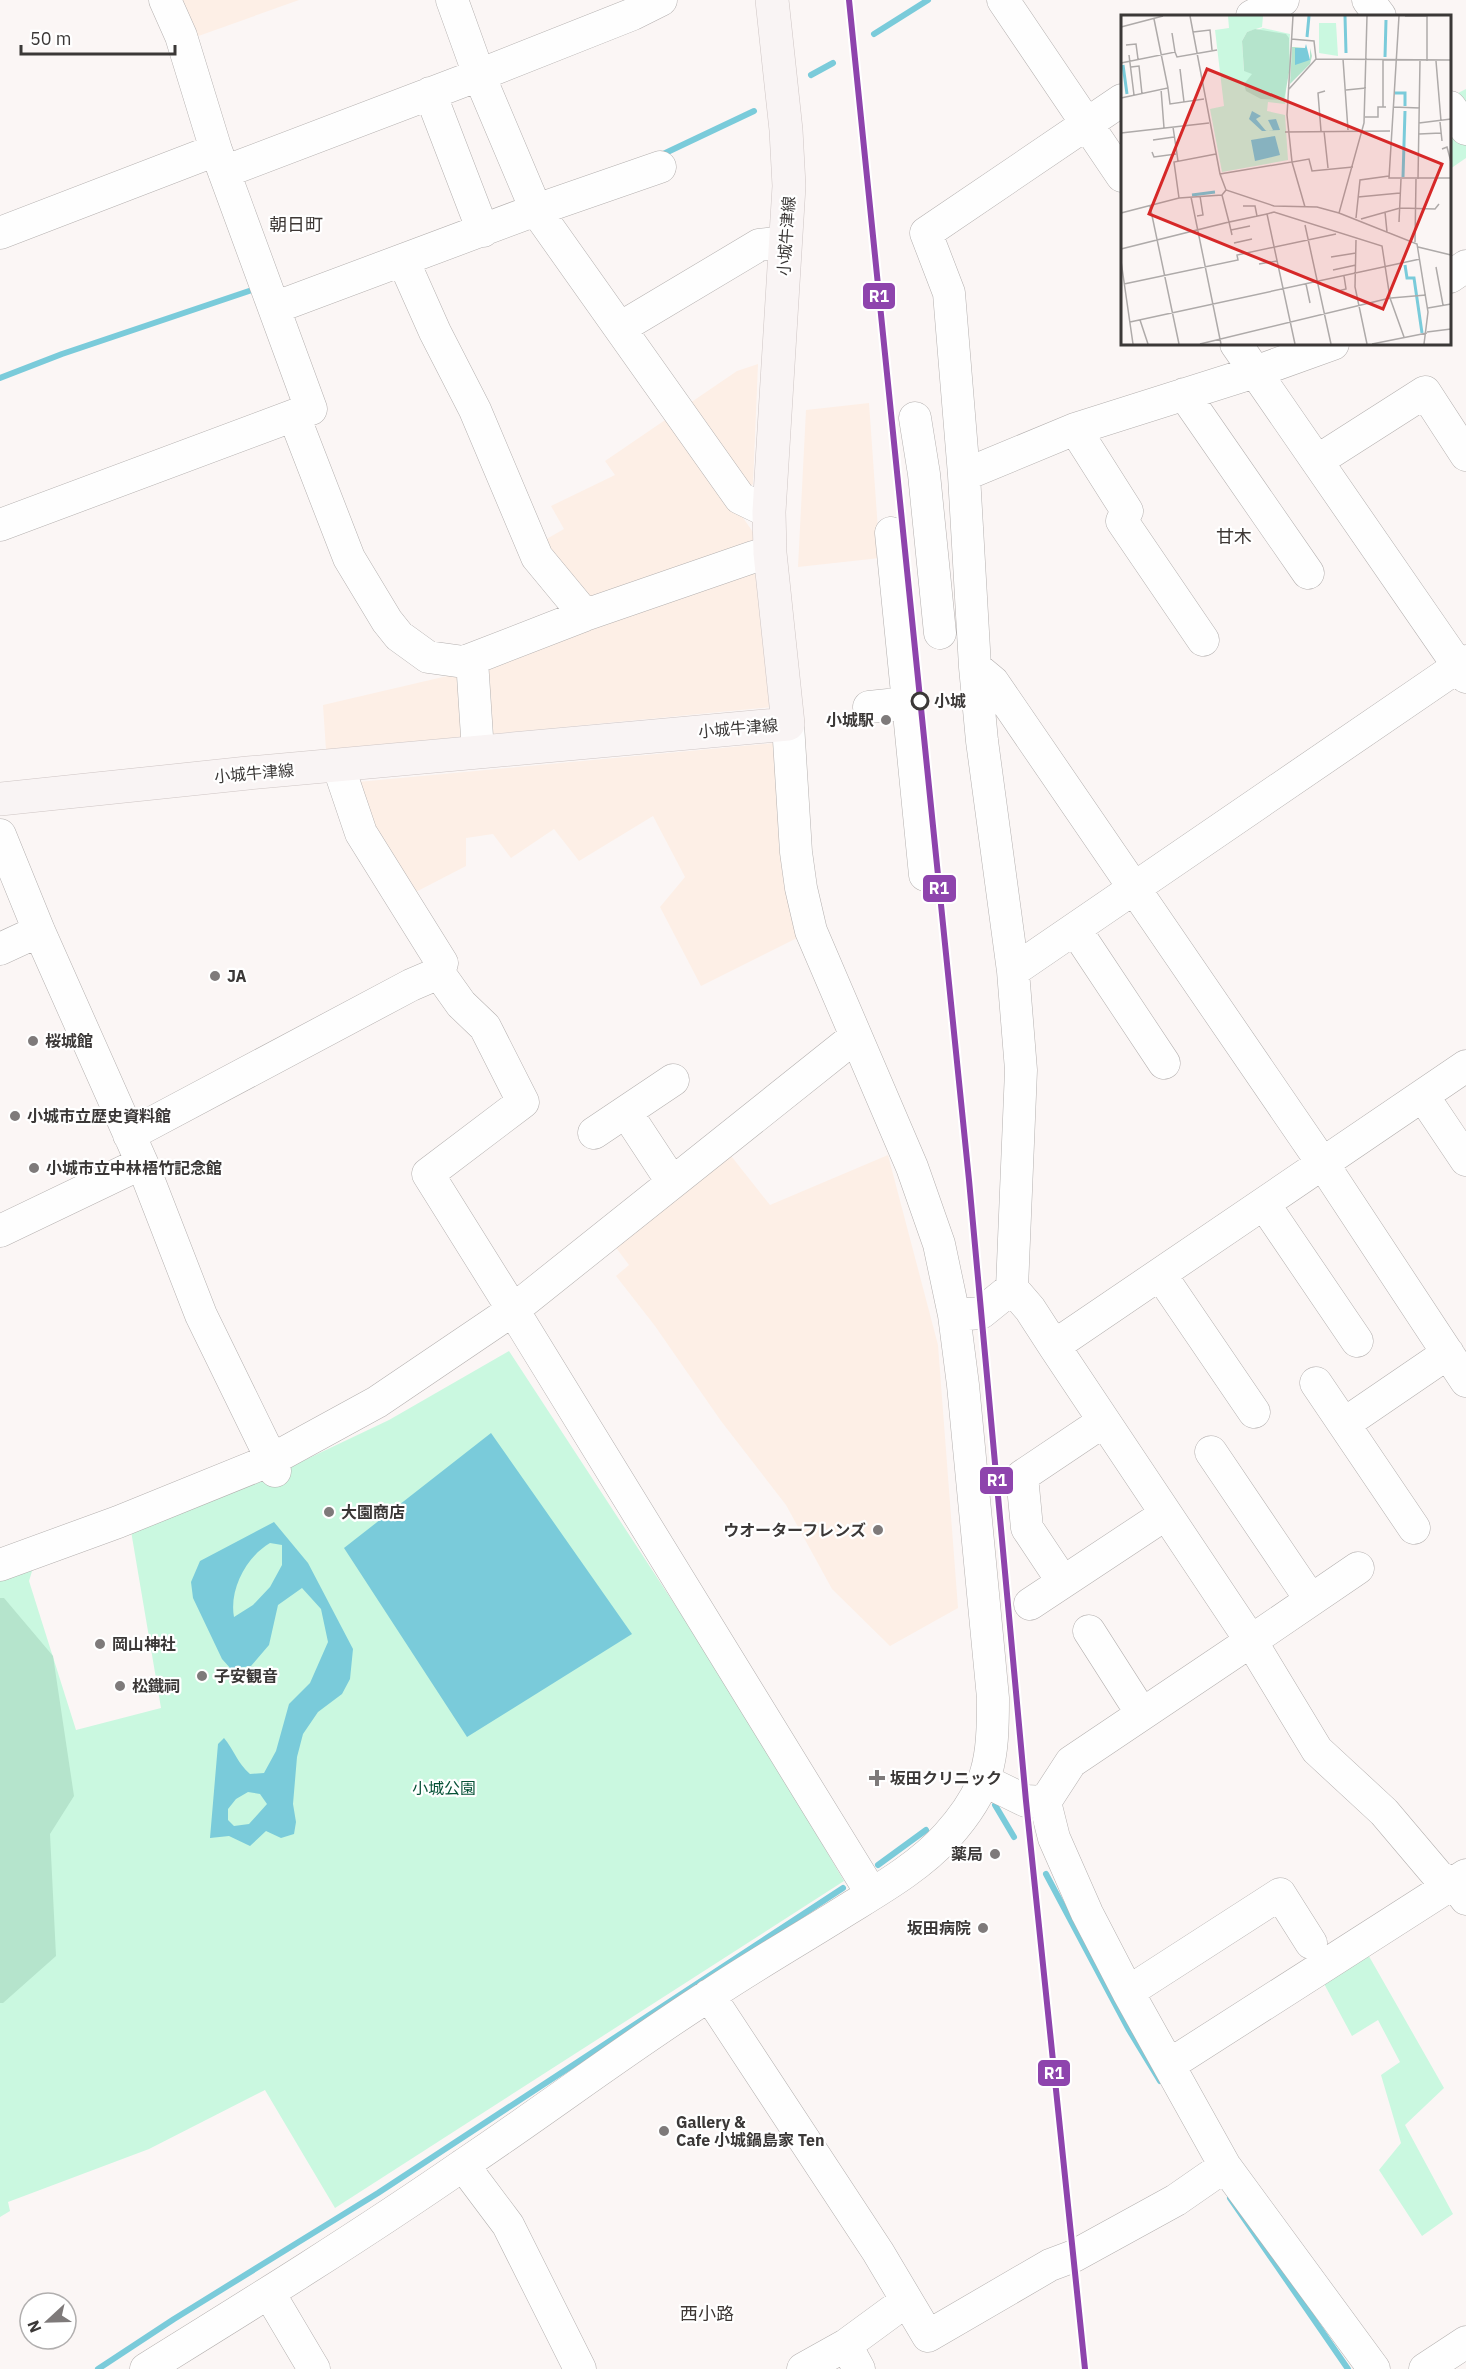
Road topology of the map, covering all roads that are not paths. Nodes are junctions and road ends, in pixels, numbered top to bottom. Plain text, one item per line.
1 (165, 0) edge
2 (452, 0) edge
3 (661, 0) edge
4 (772, 0) edge
5 (1002, 0) edge
6 (1283, 0) edge
7 (1368, 0) edge
8 (1254, 15) edge
9 (1379, 15) edge
10 (479, 75) junction
11 (430, 93) junction
12 (1121, 101) edge
13 (1451, 110) edge
14 (1087, 123) junction
15 (1466, 129) edge
16 (220, 161) junction
17 (660, 167) dead end
18 (1121, 174) edge
19 (534, 204) junction
20 (483, 231) junction
21 (0, 233) edge
22 (785, 243) junction
23 (404, 260) junction
24 (1466, 266) edge
25 (1451, 276) edge
26 (274, 308) junction
27 (620, 328) junction
28 (1237, 345) edge
29 (1330, 345) edge
30 (1255, 372) junction
31 (1184, 394) junction
32 (294, 416) junction
33 (915, 418) dead end
34 (1075, 429) junction
35 (1466, 455) edge
36 (1317, 461) junction
37 (964, 475) junction
38 (769, 512) junction
39 (0, 525) edge
40 (910, 525) junction
41 (770, 554) junction
42 (1308, 573) dead end
43 (585, 615) junction
44 (940, 633) dead end
45 (1203, 640) dead end
46 (472, 660) junction
47 (975, 667) junction
48 (1463, 668) edge
49 (905, 703) junction
50 (869, 707) dead end
51 (788, 724) junction
52 (478, 752) junction
53 (338, 765) junction
54 (0, 799) edge
55 (0, 835) edge
56 (925, 875) dead end
57 (1134, 889) junction
58 (1075, 929) junction
59 (39, 931) junction
60 (0, 949) edge
61 (1013, 970) junction
62 (439, 974) junction
63 (855, 1037) junction
64 (1164, 1063) dead end
65 (1466, 1066) edge
66 (673, 1080) dead end
67 (1423, 1096) junction
68 (626, 1112) junction
69 (594, 1133) dead end
70 (129, 1135) junction
71 (1466, 1160) edge
72 (142, 1163) junction
73 (1323, 1164) junction
74 (672, 1182) junction
75 (1264, 1204) junction
76 (0, 1231) edge
77 (1161, 1274) junction
78 (1012, 1288) junction
79 (513, 1311) junction
80 (954, 1315) junction
81 (1357, 1341) dead end
82 (1054, 1346) junction
83 (1448, 1353) junction
84 (1466, 1381) edge
85 (1316, 1383) dead end
86 (1254, 1412) dead end
87 (1104, 1421) junction
88 (1344, 1424) junction
89 (1211, 1452) dead end
90 (273, 1466) junction
91 (1166, 1514) junction
92 (1414, 1528) dead end
93 (0, 1565) edge
94 (1358, 1568) dead end
95 (1063, 1582) junction
96 (1311, 1600) junction
97 (1030, 1604) dead end
98 (1089, 1631) dead end
99 (1251, 1641) junction
100 (1142, 1714) junction
101 (985, 1781) junction
102 (1045, 1802) junction
103 (1462, 1886) edge
104 (872, 1894) junction
105 (1311, 1943) dead end
106 (1128, 1992) junction
107 (710, 1995) junction
108 (1169, 2065) junction
109 (463, 2165) junction
110 (1225, 2166) junction
111 (269, 2293) junction
112 (906, 2301) junction
113 (1466, 2342) edge
114 (853, 2357) edge
115 (146, 2369) edge
116 (314, 2369) edge
117 (580, 2369) edge
118 (803, 2369) edge
119 (1374, 2369) edge
120 (1425, 2369) edge

1 - 16 street
2 - 10 street
3 - 10 street
4 - 22 main road, 小城牛津線
5 - 14 street
6 - 8 street
7 - 9 street
10 - 11 street
10 - 19 street
11 - 16 street
11 - 20 street
12 - 14 street
13 - 15 street
14 - 18 street
14 - 37 street
16 - 21 street
16 - 26 street
17 - 19 street
19 - 20 street
19 - 27 street
20 - 23 street
22 - 27 street
22 - 38 main road, 小城牛津線
23 - 26 street
23 - 43 street
24 - 25 street
26 - 32 street
27 - 38 street
28 - 30 street
29 - 30 street
30 - 31 street
30 - 36 street
31 - 34 street
31 - 42 street
32 - 39 street
32 - 46 street
33 - 40 street
34 - 37 street
34 - 45 street
35 - 36 street
36 - 48 street
37 - 47 street
38 - 41 main road, 小城牛津線
40 - 44 street
40 - 49 street
41 - 43 street
41 - 51 main road, 小城牛津線
43 - 46 street
46 - 52 street
47 - 57 street
47 - 61 street
48 - 57 street
49 - 50 street
49 - 56 street
51 - 52 main road, 小城牛津線
51 - 63 street
52 - 53 main road, 小城牛津線
53 - 54 main road, 小城牛津線
53 - 62 street
55 - 59 street
57 - 58 street
57 - 73 street
58 - 61 street
58 - 64 street
59 - 60 street
59 - 70 street
61 - 78 street
62 - 70 street
62 - 79 street
63 - 74 street
63 - 80 street
65 - 67 street
66 - 68 street
67 - 71 street
67 - 73 street
68 - 69 street
68 - 74 street
70 - 72 street
72 - 76 street
72 - 90 street
73 - 75 street
73 - 83 street
74 - 79 street
75 - 77 street
75 - 81 street
77 - 82 street
77 - 86 street
78 - 80 street
78 - 82 street
79 - 90 street
79 - 104 street
80 - 101 street
82 - 87 street
83 - 84 street
83 - 88 street
85 - 88 street
87 - 91 street
87 - 95 street
88 - 92 street
89 - 96 street
90 - 93 street
91 - 95 street
91 - 99 street
94 - 96 street
95 - 97 street
96 - 99 street
98 - 100 street
99 - 100 street
99 - 103 street
100 - 102 street
101 - 102 street
101 - 104 street
102 - 106 street
103 - 108 street
104 - 107 street
105 - 106 street
106 - 108 street
107 - 109 street
107 - 112 street
108 - 110 street
109 - 111 street
109 - 117 street
110 - 112 street
110 - 119 street
111 - 115 street
111 - 116 street
112 - 114 street
113 - 120 street
114 - 118 street

